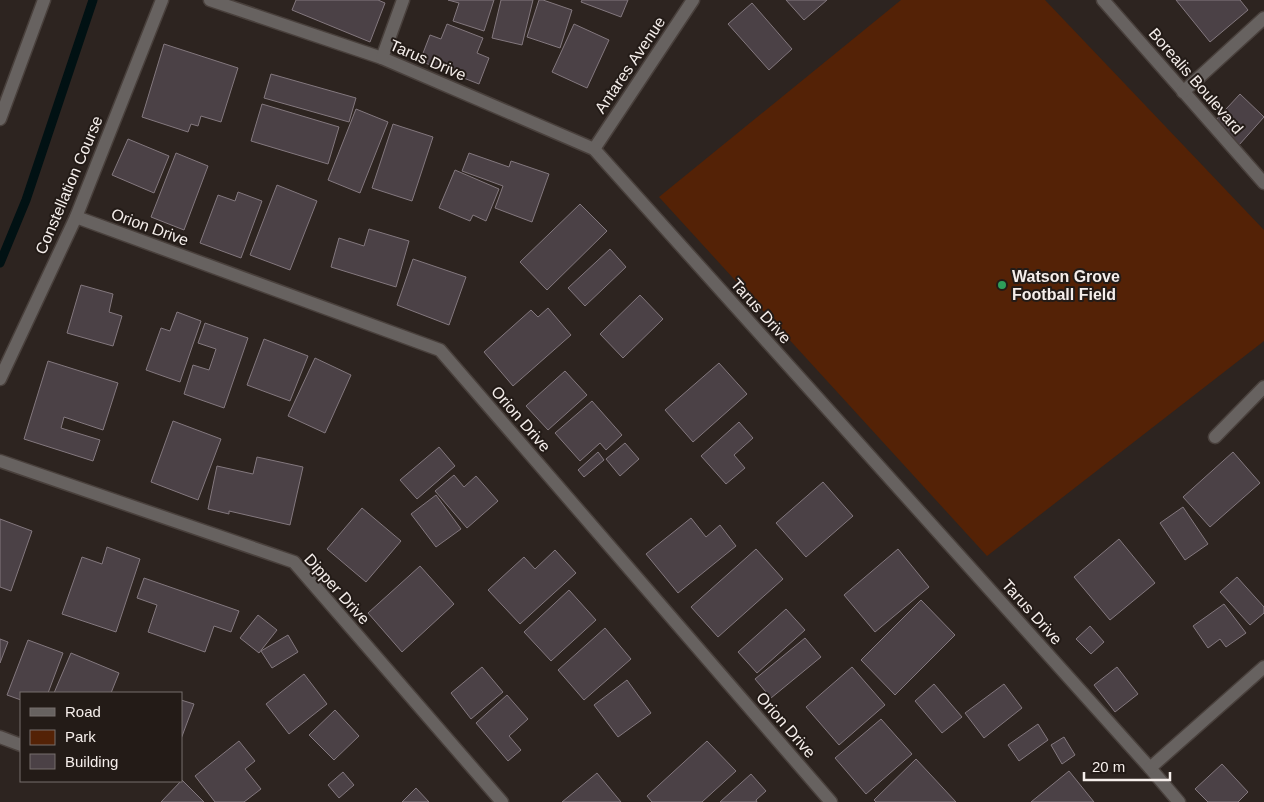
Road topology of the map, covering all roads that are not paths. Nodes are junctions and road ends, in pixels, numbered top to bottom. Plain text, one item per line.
1 (44, 0) edge
2 (162, 0) edge
3 (210, 0) edge
4 (403, 0) edge
5 (693, 0) edge
6 (1103, 0) edge
7 (1264, 18) edge
8 (382, 58) junction
9 (1183, 92) junction
10 (0, 119) edge
11 (594, 149) junction
12 (1264, 183) edge
13 (76, 217) junction
14 (0, 379) edge
15 (1264, 388) edge
16 (1215, 437) dead end
17 (0, 461) edge
18 (1264, 667) edge
19 (0, 737) edge
20 (20, 745) edge
21 (1150, 768) junction
22 (502, 802) edge
23 (831, 802) edge
24 (1179, 802) edge

1 - 10 street
2 - 13 street, Constellation Course
3 - 8 street, Tarus Drive
4 - 8 street
5 - 11 street, Antares Avenue
6 - 9 street, Borealis Boulevard
7 - 9 street
8 - 11 street, Tarus Drive
9 - 12 street, Borealis Boulevard
11 - 21 street, Tarus Drive
13 - 14 street, Constellation Course
13 - 23 street, Orion Drive
15 - 16 street
17 - 22 street, Dipper Drive
18 - 21 street
19 - 20 street
21 - 24 street, Tarus Drive

